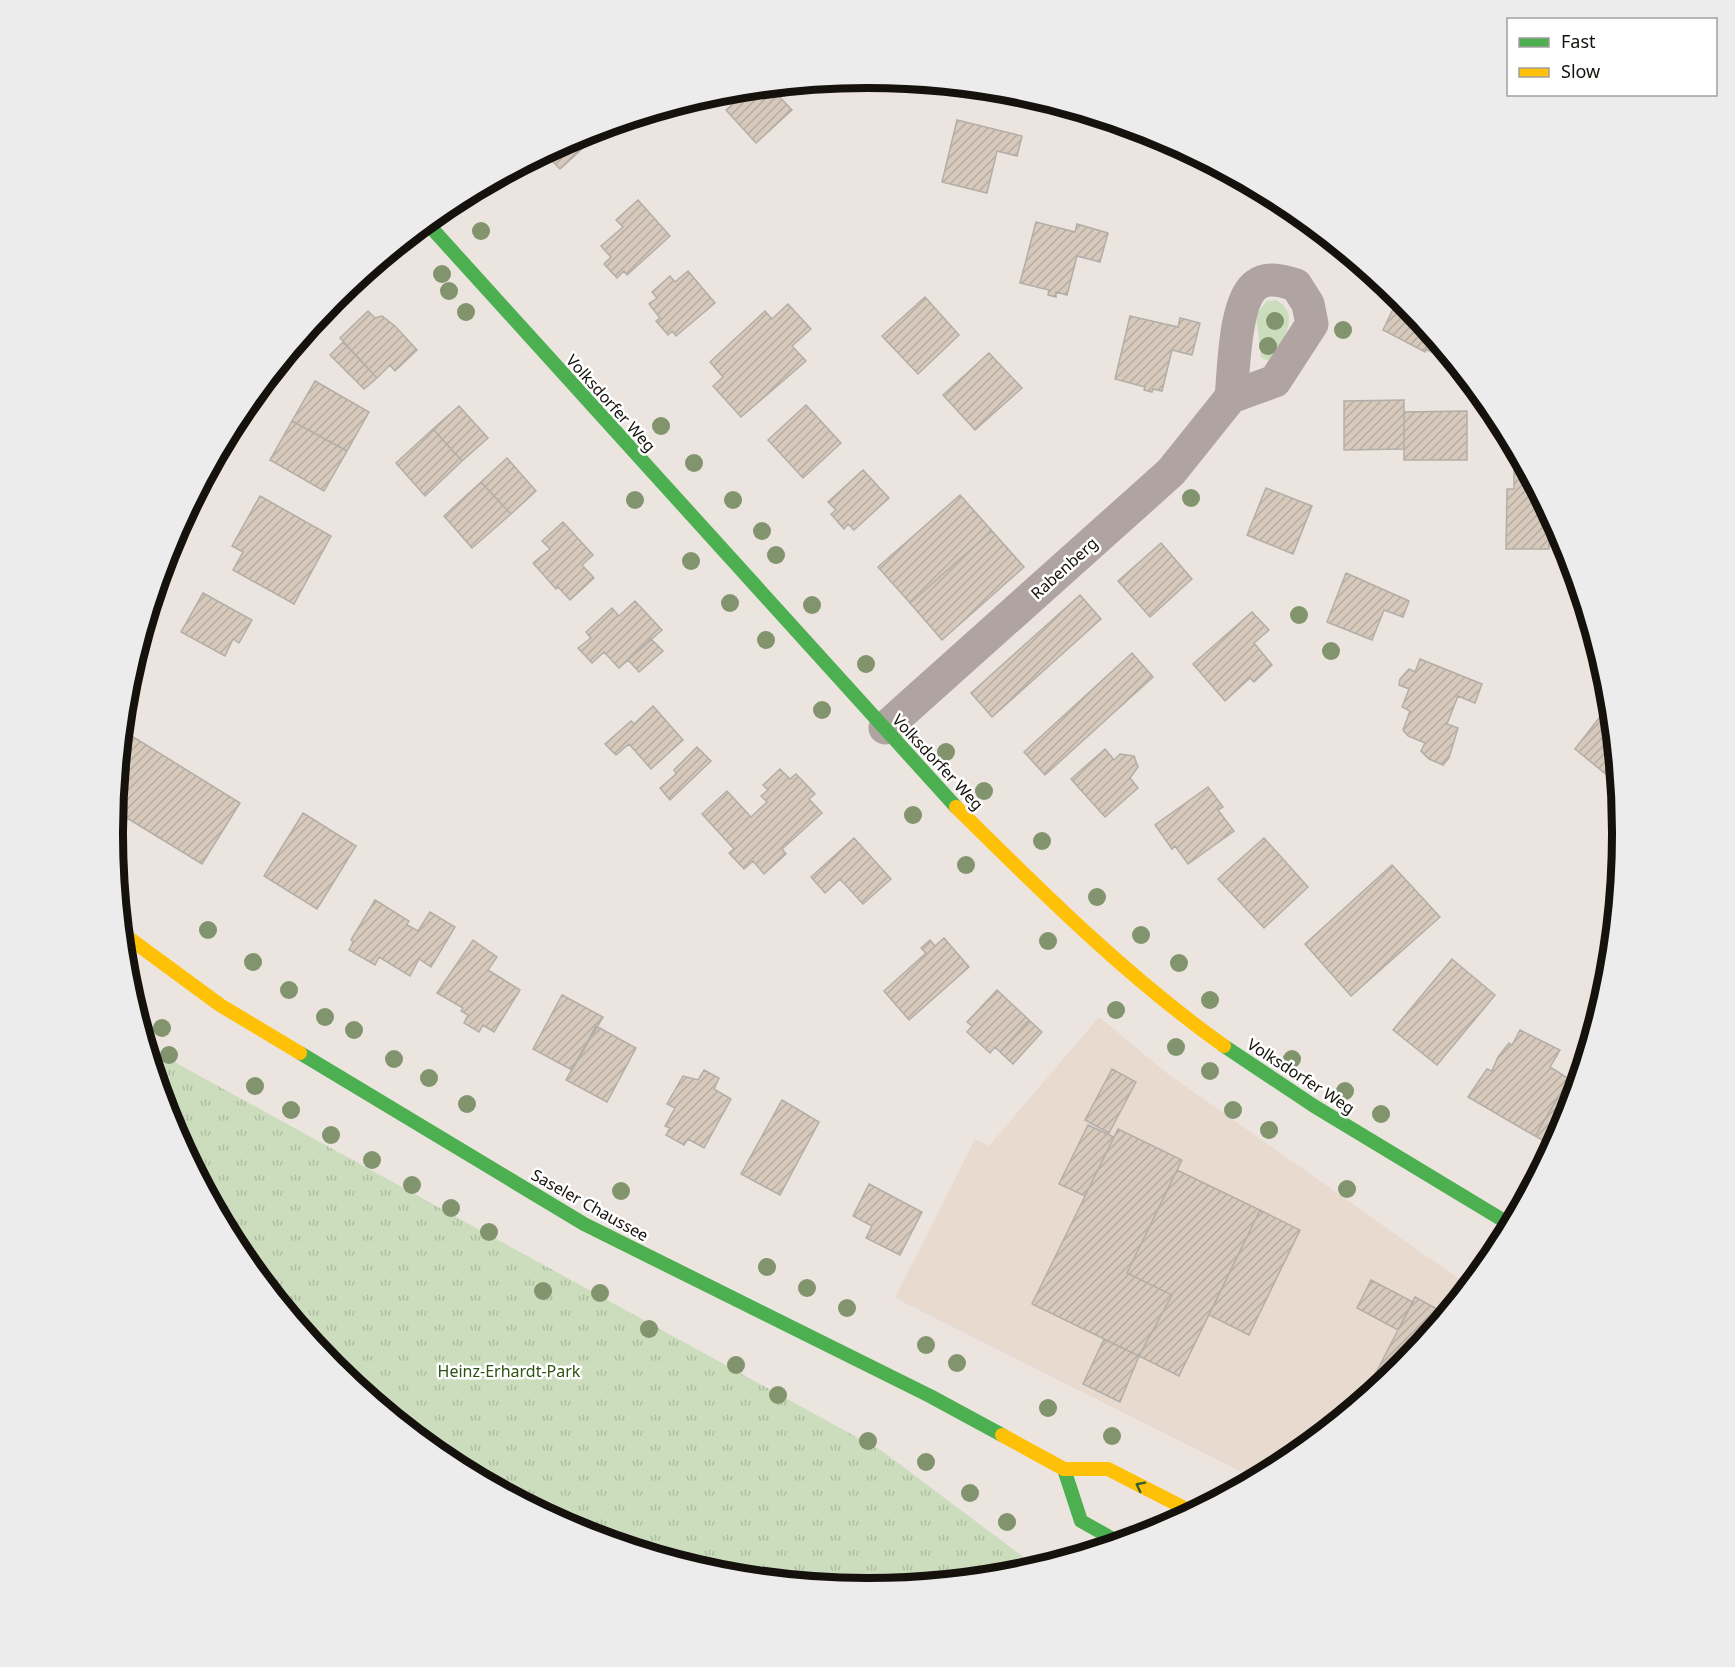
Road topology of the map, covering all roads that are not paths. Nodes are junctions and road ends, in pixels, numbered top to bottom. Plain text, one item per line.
1 (432, 229) edge
2 (1231, 397) dead end
3 (885, 728) junction
4 (130, 939) edge
5 (1504, 1221) edge
6 (1064, 1469) junction
7 (1184, 1508) edge
8 (1111, 1537) edge

1 - 3 street, Volksdorfer Weg
2 - 3 street, Rabenberg
3 - 5 street, Volksdorfer Weg
4 - 6 street, Saseler Chaussee
7 -> 6 street, Saseler Chaussee
6 - 8 street

